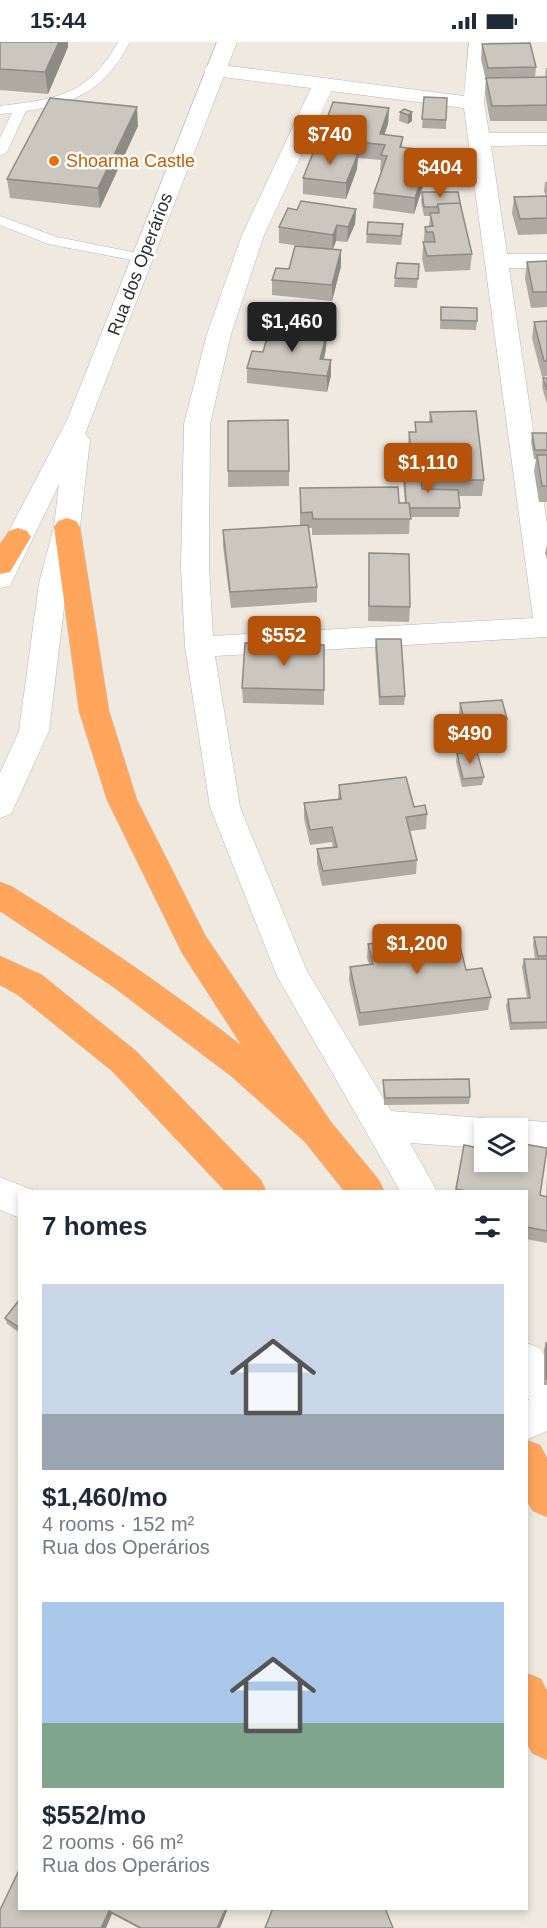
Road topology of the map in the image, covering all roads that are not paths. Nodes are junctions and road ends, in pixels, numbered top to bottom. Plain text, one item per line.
1 (124, 42) edge
2 (227, 42) edge
3 (479, 42) edge
4 (214, 70) junction
5 (323, 85) junction
6 (474, 103) junction
7 (21, 107) junction
8 (0, 110) edge
9 (547, 139) edge
10 (479, 140) junction
11 (0, 152) edge
12 (0, 220) edge
13 (142, 258) junction
14 (496, 261) junction
15 (547, 261) edge
16 (80, 420) junction
17 (67, 527) junction
18 (18, 537) junction
19 (0, 565) edge
20 (0, 579) edge
21 (547, 618) edge
22 (547, 627) edge
23 (199, 647) junction
24 (0, 806) edge
25 (0, 895) edge
26 (0, 969) edge
27 (380, 1126) junction
28 (474, 1132) edge
29 (319, 1133) junction
30 (528, 1136) edge
31 (547, 1137) edge
32 (247, 1190) edge
33 (365, 1190) edge
34 (418, 1190) edge
35 (0, 1193) edge
36 (18, 1201) edge
37 (528, 1364) edge
38 (547, 1393) edge
39 (547, 1412) edge
40 (528, 1420) edge
41 (528, 1463) edge
42 (547, 1497) edge
43 (528, 1698) edge
44 (547, 1738) edge

1 - 7 lane
2 - 4 street, Rua dos Operários
3 - 6 street
4 - 5 street
4 - 13 street, Rua dos Operários
5 - 6 street
5 - 23 street
6 - 10 street
7 - 8 lane
7 - 11 lane
9 - 10 street
10 - 14 street
12 - 13 lane
13 - 16 street, Rua dos Operários
14 - 15 street
14 - 21 street
16 - 17 street, Rua dos Operários
16 - 18 street, Rua dos Operários
17 - 24 street, Rua dos Operários
17 - 29 highway
18 - 19 highway
18 - 20 street, Rua dos Operários
22 - 23 street
23 - 27 street
25 - 29 highway
26 - 32 highway
27 - 28 street
27 - 34 street
29 - 33 highway
30 - 31 street
35 - 36 street
37 - 38 street
39 - 40 street
41 - 42 highway
43 - 44 highway

